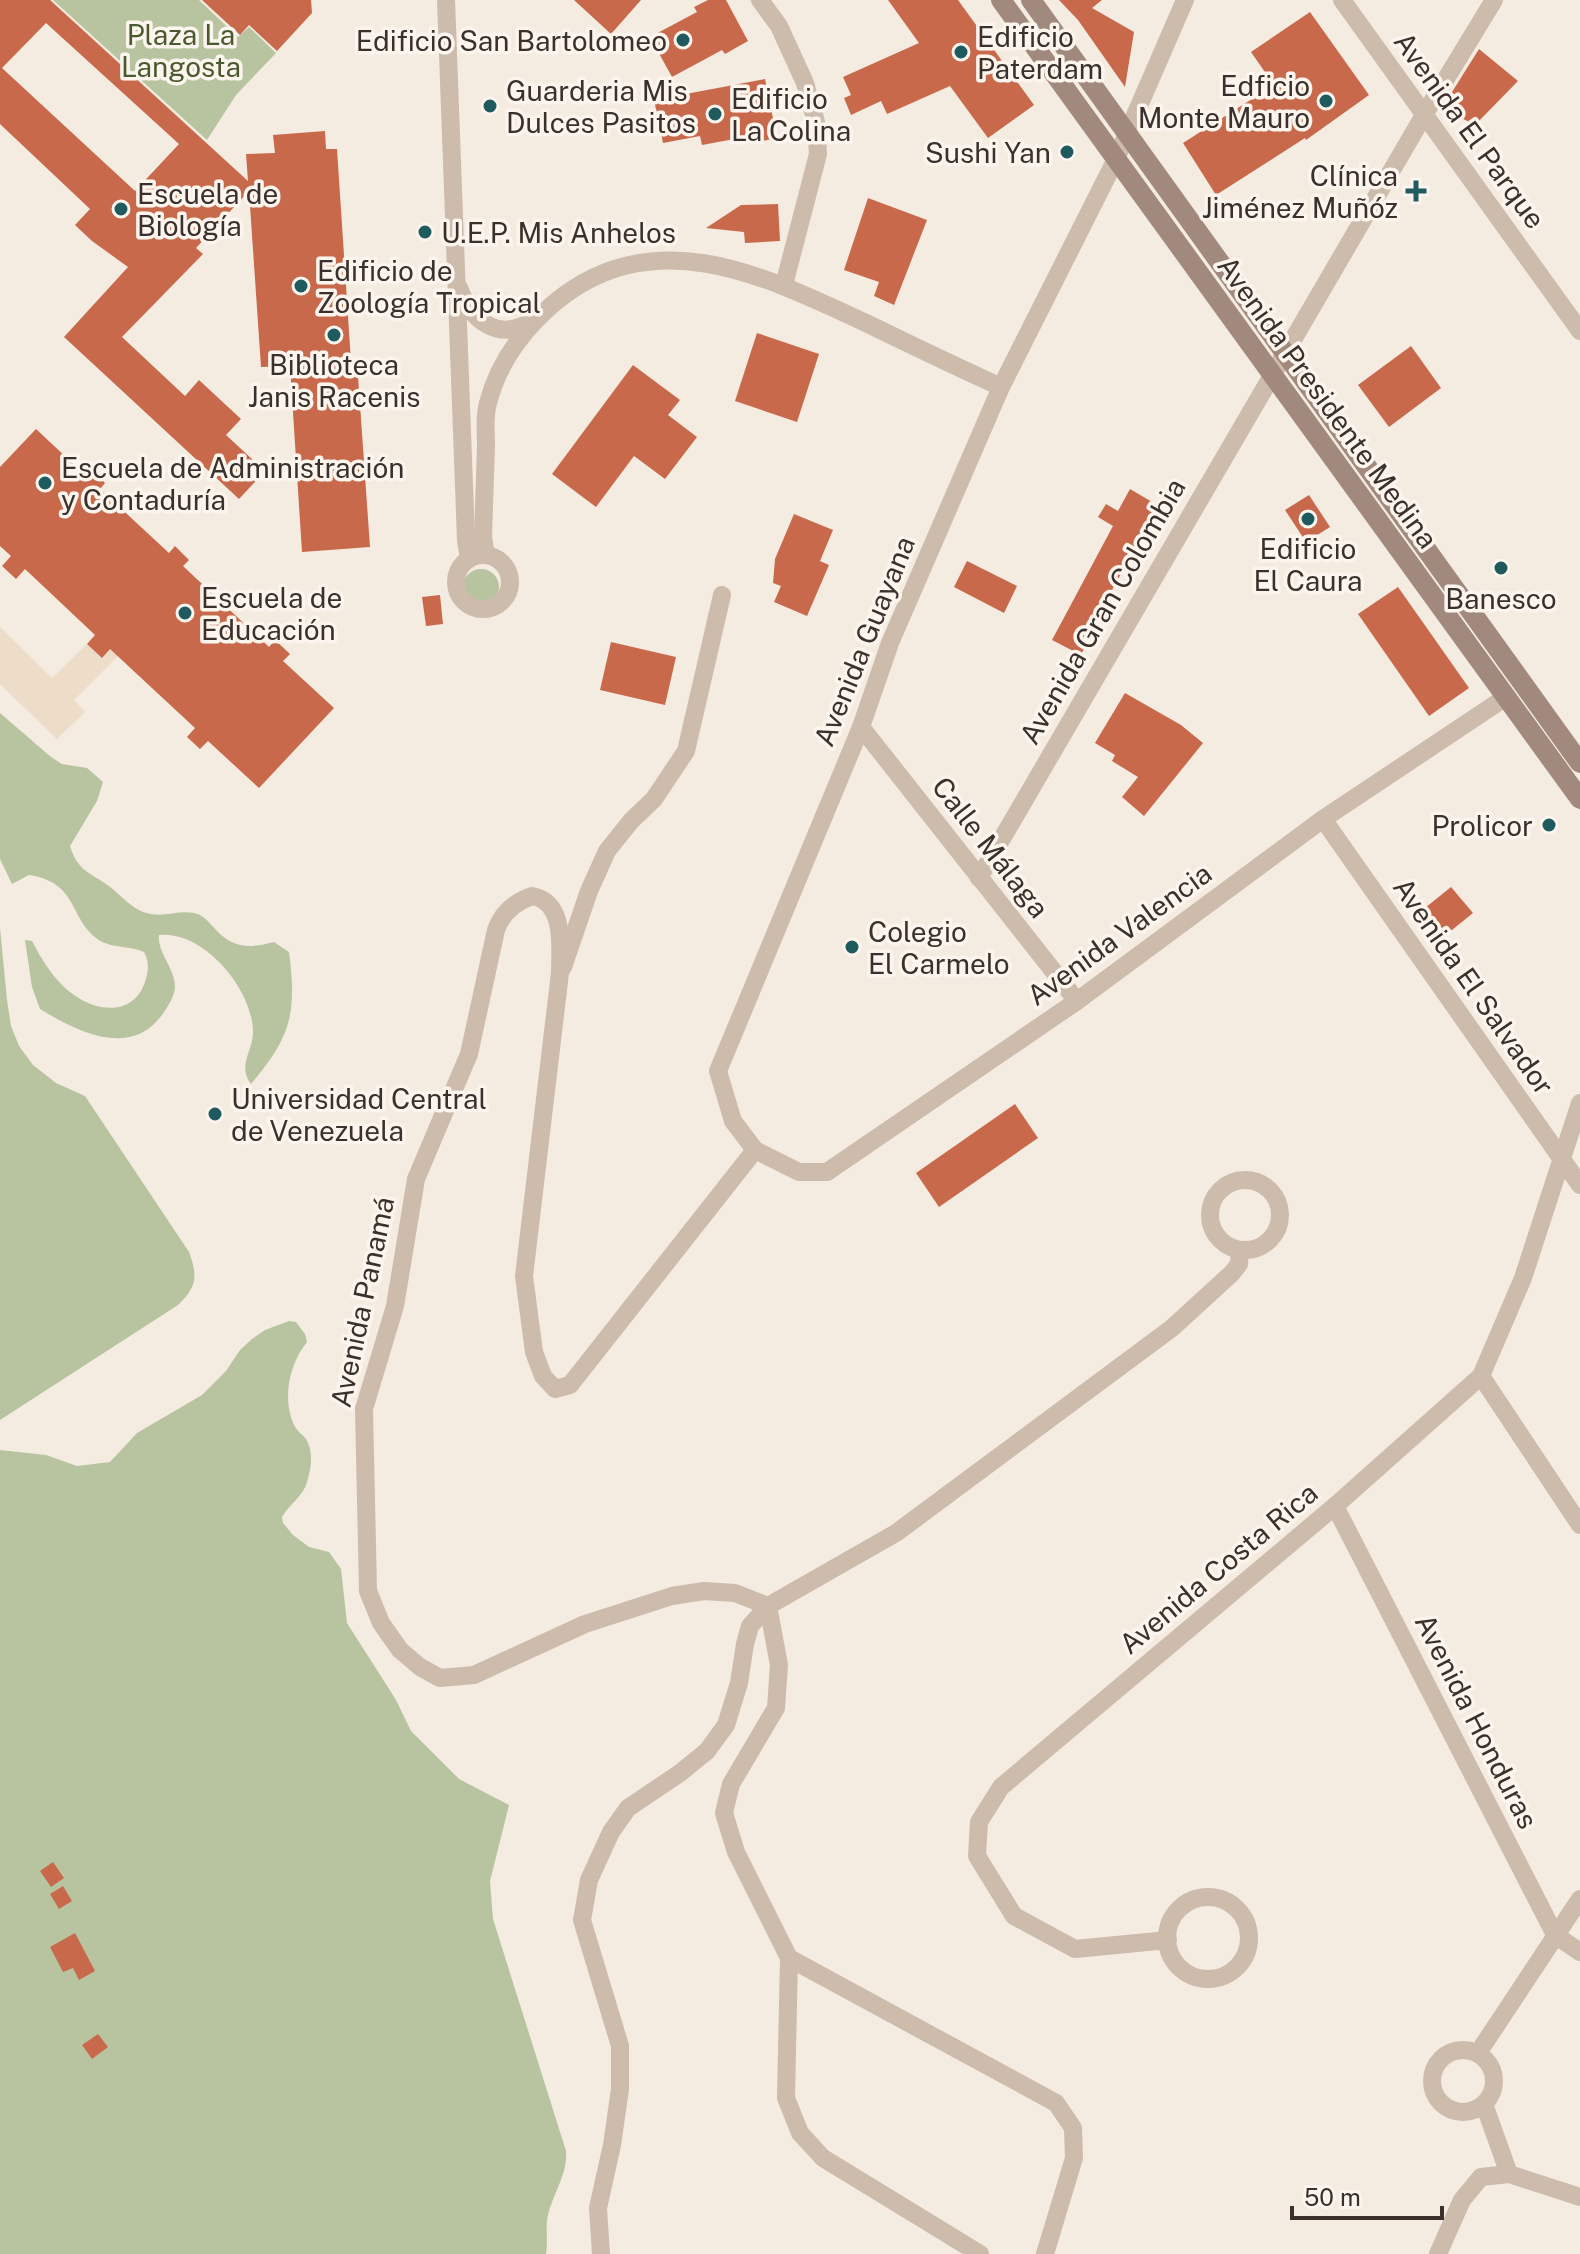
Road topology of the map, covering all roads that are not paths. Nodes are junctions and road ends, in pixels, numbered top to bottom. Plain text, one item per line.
1 (446, 0) edge
2 (760, 0) edge
3 (1001, 0) edge
4 (1031, 0) edge
5 (1185, 0) edge
6 (1342, 0) edge
7 (1494, 0) edge
8 (1424, 115) junction
9 (1128, 135) junction
10 (1116, 159) junction
11 (457, 282) junction
12 (784, 285) junction
13 (541, 314) junction
14 (1580, 331) edge
15 (1286, 353) junction
16 (1273, 372) junction
17 (1001, 387) junction
18 (722, 595) dead end
19 (1506, 697) junction
20 (861, 727) junction
21 (1578, 754) edge
22 (1580, 799) edge
23 (1323, 819) junction
24 (979, 878) junction
25 (560, 973) junction
26 (1077, 1001) junction
27 (1580, 1103) edge
28 (755, 1150) junction
29 (1562, 1160) junction
30 (1580, 1185) edge
31 (1240, 1250) dead end
32 (1481, 1376) junction
33 (1335, 1506) junction
34 (1580, 1525) edge
35 (768, 1606) junction
36 (1580, 1899) edge
37 (1555, 1935) junction
38 (1168, 1940) junction
39 (1580, 1952) edge
40 (789, 1958) junction
41 (1478, 2053) junction
42 (1484, 2104) junction
43 (1509, 2174) junction
44 (1580, 2197) edge
45 (601, 2254) edge
46 (980, 2254) edge
47 (1045, 2254) edge
48 (1438, 2254) edge

1 - 11 street
2 - 12 street
3 - 10 street, Avenida Presidente Medina
4 - 9 street, Avenida Presidente Medina
5 - 9 street
6 - 8 street, Avenida El Parque
7 - 8 street
8 - 14 street, Avenida El Parque
8 - 15 street
9 - 10 street, Avenida Guayana
9 - 15 street, Avenida Presidente Medina
10 - 16 street, Avenida Presidente Medina
10 - 17 street, Avenida Guayana
11 - 13 street
11 - 13 street
12 - 13 street
12 - 17 street
15 - 16 street, Avenida Gran Colombia
15 - 21 street, Avenida Presidente Medina
16 - 19 street, Avenida Presidente Medina
16 - 24 street, Avenida Gran Colombia
17 - 20 street, Avenida Guayana
18 - 25 street
19 - 22 street, Avenida Presidente Medina
19 - 23 street, Avenida Valencia
20 - 24 street, Calle Málaga
20 - 28 street, Avenida Guayana
23 - 26 street, Avenida Valencia
23 - 29 street, Avenida El Salvador
24 - 26 street, Calle Málaga
25 - 28 street, Avenida Panamá
25 - 35 street, Avenida Panamá
26 - 28 street, Avenida Valencia
27 - 29 street, Avenida Costa Rica
29 - 30 street, Avenida El Salvador
29 - 32 street, Avenida Costa Rica
31 - 35 street
32 - 33 street, Avenida Costa Rica
32 - 34 street
33 - 37 street, Avenida Honduras
33 - 38 street, Avenida Costa Rica
35 - 40 street
35 - 45 street
36 - 37 street
37 - 39 street, Avenida Honduras
37 - 41 street
38 - 38 street
40 - 46 street
40 - 47 street
41 - 42 street
41 - 42 street
42 - 43 street
43 - 44 street
43 - 48 street

